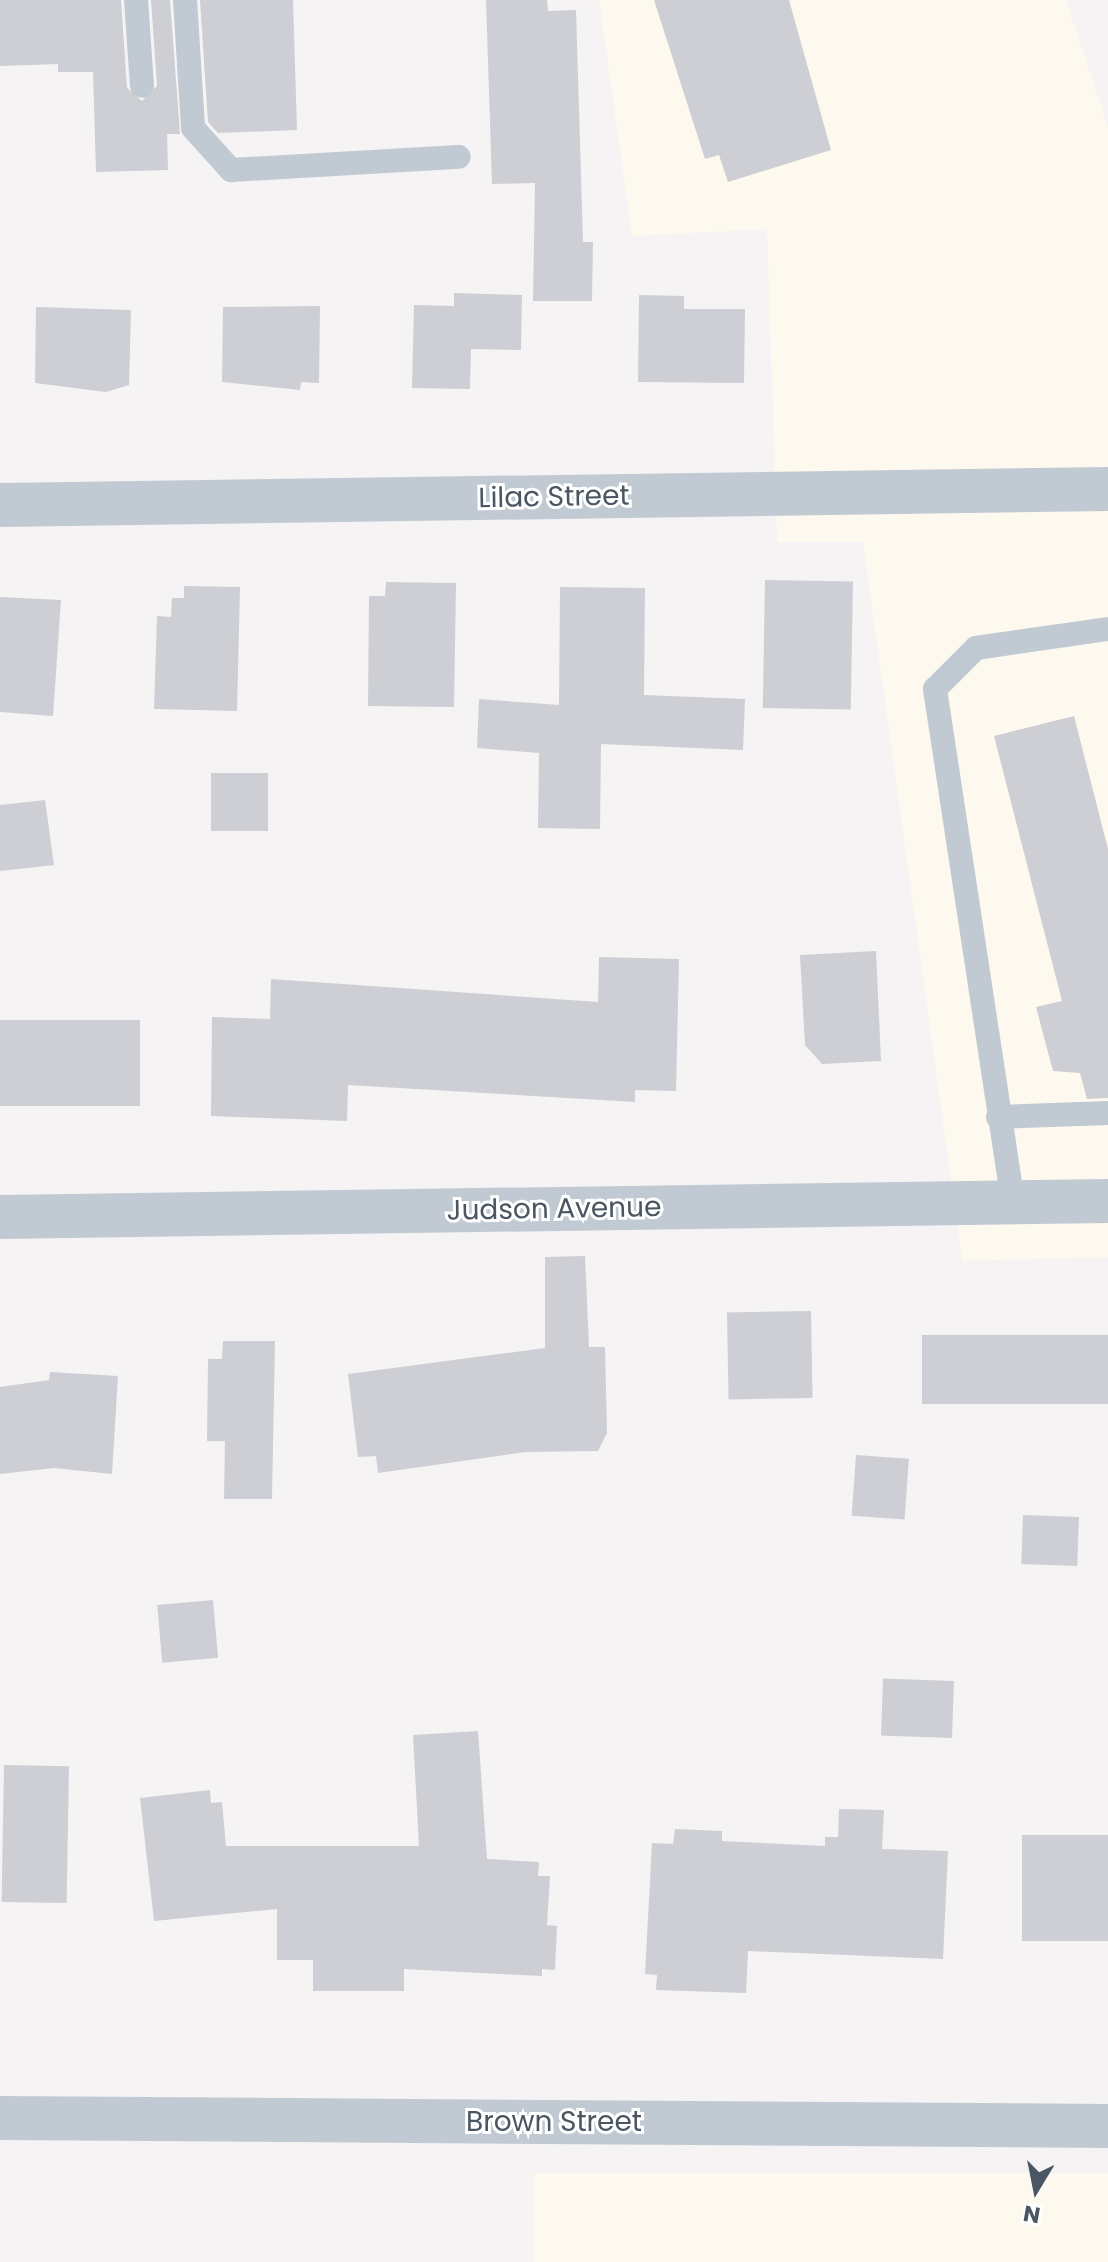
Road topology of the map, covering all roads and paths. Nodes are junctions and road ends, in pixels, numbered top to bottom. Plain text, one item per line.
1 (136, 0) edge
2 (185, 0) edge
3 (142, 86) dead end
4 (459, 157) dead end
5 (1108, 489) edge
6 (0, 505) edge
7 (1108, 629) edge
8 (1108, 1113) edge
9 (998, 1117) junction
10 (1108, 1201) edge
11 (1013, 1202) junction
12 (0, 1217) edge
13 (0, 2118) edge
14 (1108, 2126) edge

1 - 3 lane
2 - 4 lane
5 - 6 street, Lilac Street
7 - 9 lane
8 - 9 lane
9 - 11 lane
10 - 11 street, Judson Avenue
11 - 12 street, Judson Avenue
13 - 14 street, Brown Street

